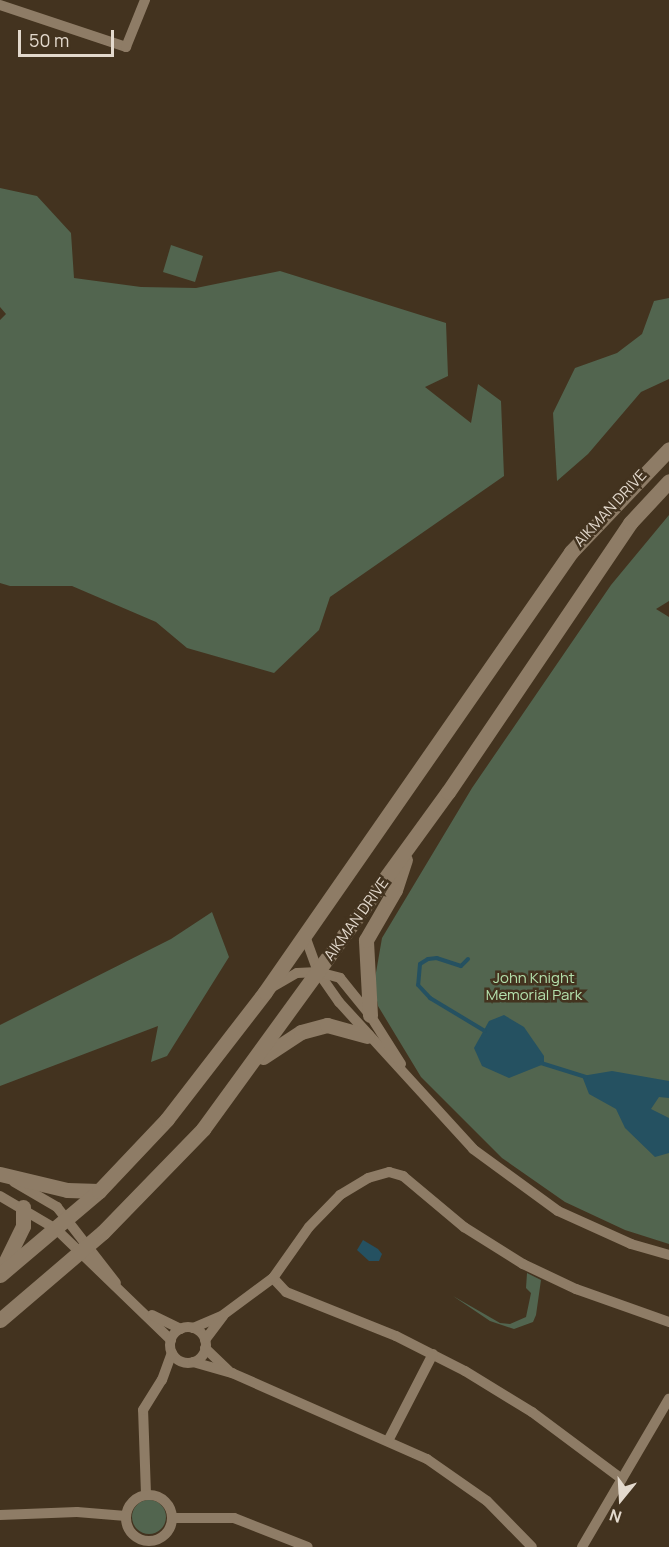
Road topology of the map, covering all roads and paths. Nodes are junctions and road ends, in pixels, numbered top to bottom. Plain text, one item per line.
1 (145, 0) edge
2 (0, 5) edge
3 (669, 448) edge
4 (669, 481) edge
5 (411, 843) junction
6 (304, 936) junction
7 (318, 972) junction
8 (265, 992) junction
9 (370, 1015) junction
10 (367, 1036) junction
11 (255, 1062) junction
12 (412, 1083) junction
13 (0, 1175) edge
14 (99, 1191) junction
15 (0, 1196) edge
16 (23, 1207) junction
17 (62, 1224) junction
18 (83, 1249) junction
19 (669, 1255) edge
20 (0, 1274) edge
21 (273, 1278) junction
22 (146, 1312) junction
23 (224, 1315) junction
24 (0, 1320) edge
25 (669, 1322) edge
26 (192, 1328) junction
27 (181, 1329) junction
28 (171, 1340) junction
29 (205, 1344) junction
30 (172, 1353) junction
31 (433, 1354) junction
32 (190, 1363) junction
33 (232, 1373) junction
34 (162, 1380) junction
35 (669, 1400) edge
36 (388, 1441) junction
37 (622, 1479) junction
38 (146, 1494) junction
39 (0, 1515) edge
40 (126, 1516) junction
41 (172, 1518) junction
42 (160, 1543) edge
43 (308, 1547) edge
44 (532, 1547) edge
45 (582, 1547) edge

1 - 2 street
3 - 6 main road, AIKMAN DRIVE
4 - 5 main road, AIKMAN DRIVE
5 - 7 main road, AIKMAN DRIVE
5 - 9 main road
6 - 7 street
6 - 8 main road, AIKMAN DRIVE
7 - 8 street
7 - 9 street
7 - 10 street
7 - 11 main road, AIKMAN DRIVE
8 - 14 main road, AIKMAN DRIVE
9 - 12 street
10 - 11 main road
10 - 12 street
11 - 18 main road, AIKMAN DRIVE
12 - 19 street
13 - 14 main road
13 - 17 street
14 - 17 main road, AIKMAN DRIVE
15 - 16 street
16 - 17 street
16 - 20 main road
17 - 18 street
17 - 20 main road, AIKMAN DRIVE
18 - 22 street
18 - 24 main road, AIKMAN DRIVE
21 - 23 street
21 - 25 street
21 - 31 street
22 - 27 street
22 - 28 street
23 - 26 street
23 - 29 street
26 - 27 street
26 - 29 street
27 - 28 street
28 - 30 street
29 - 32 street
29 - 33 street
30 - 32 street
30 - 34 street
31 - 36 street
31 - 37 street
32 - 33 street
32 - 34 street
33 - 36 street
34 - 38 street
35 - 37 street
36 - 44 street
37 - 45 street
38 - 40 street
38 - 41 street
39 - 40 street
40 - 42 street
41 - 42 street
41 - 43 street

